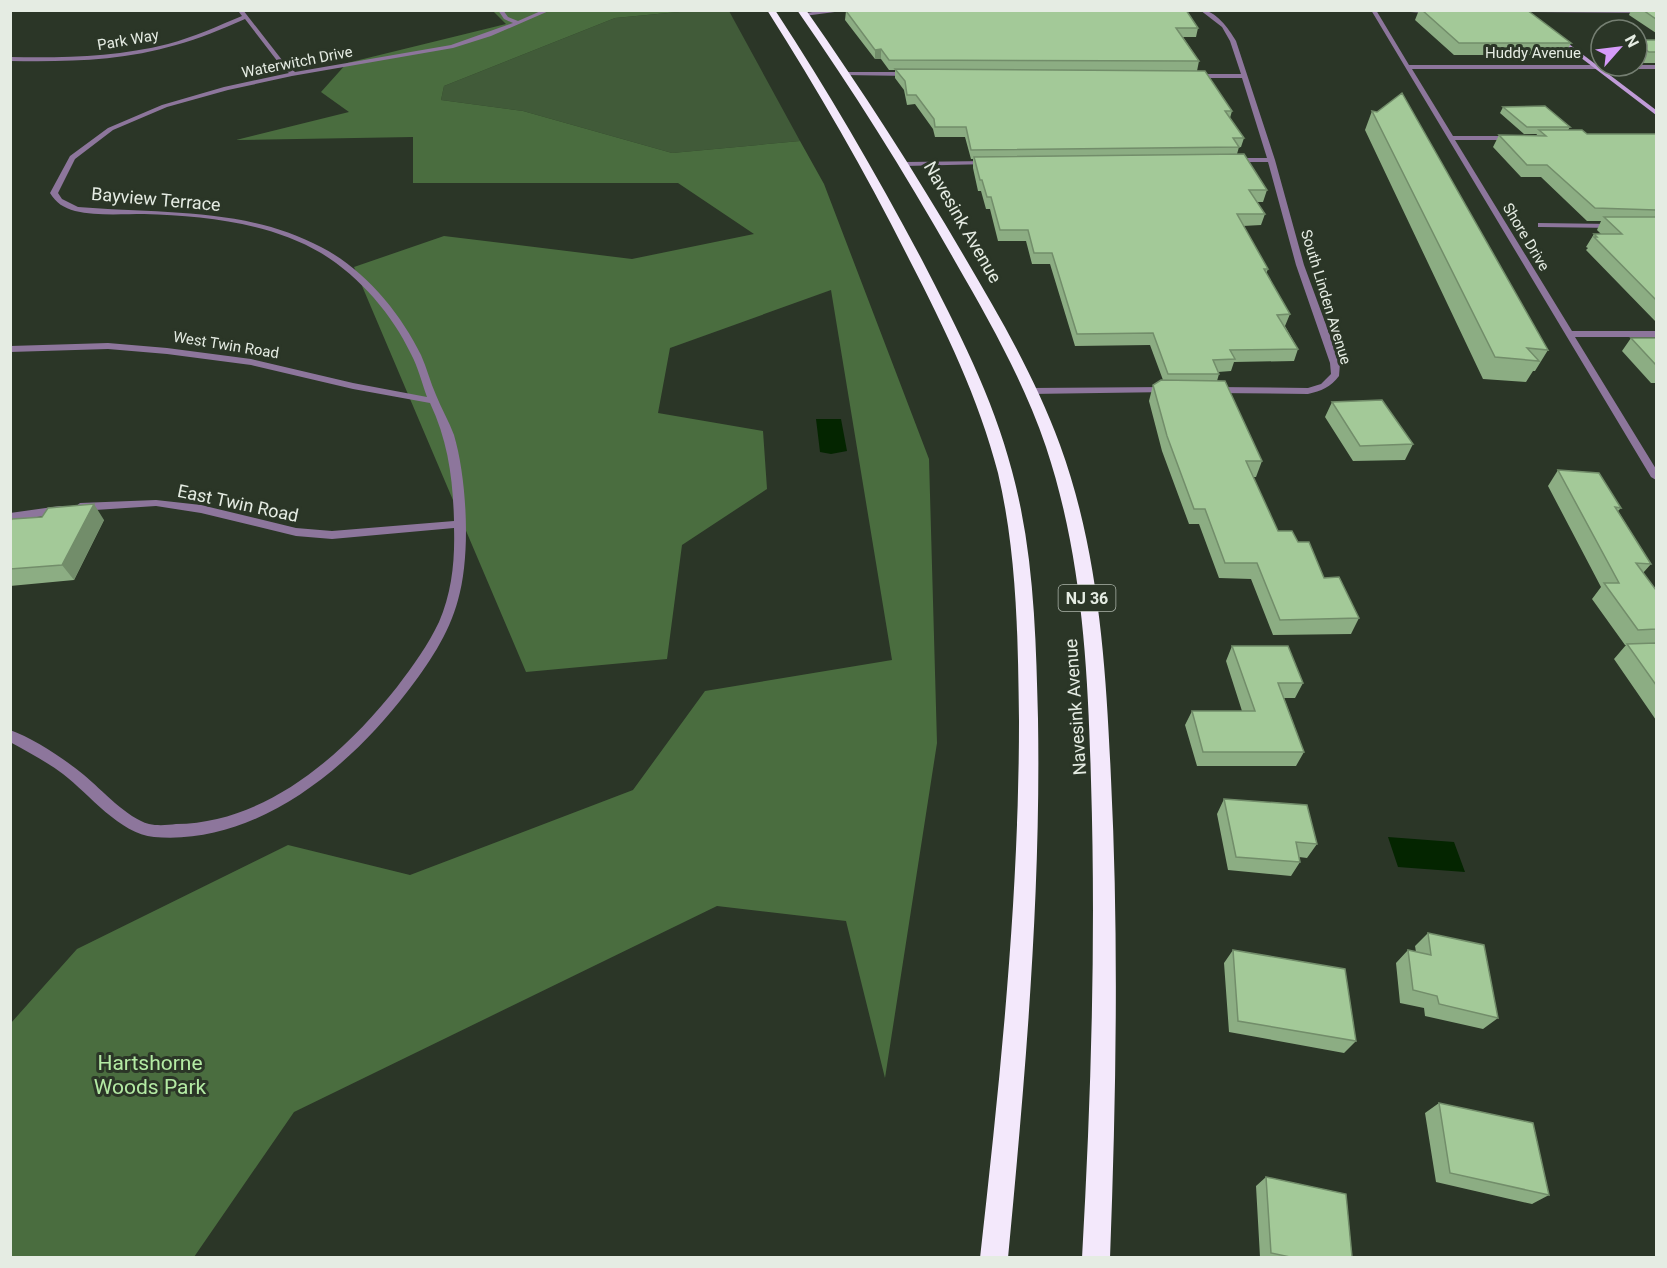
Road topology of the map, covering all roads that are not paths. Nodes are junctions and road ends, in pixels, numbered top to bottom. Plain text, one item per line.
1 (500, 10) edge
2 (549, 10) edge
3 (848, 10) edge
4 (1202, 10) edge
5 (1366, 10) edge
6 (1373, 11) edge
7 (1516, 11) edge
8 (1523, 11) edge
9 (1656, 11) edge
10 (769, 12) edge
11 (803, 12) edge
12 (1445, 12) edge
13 (243, 14) edge
14 (1531, 17) edge
15 (517, 22) junction
16 (1550, 31) edge
17 (10, 59) edge
18 (1589, 62) edge
19 (1409, 67) junction
20 (1589, 67) edge
21 (294, 74) junction
22 (845, 74) junction
23 (921, 74) edge
24 (1181, 76) edge
25 (1243, 76) junction
26 (1610, 78) edge
27 (1656, 113) edge
28 (1451, 138) junction
29 (1526, 138) edge
30 (1226, 160) edge
31 (1271, 160) junction
32 (995, 163) edge
33 (905, 164) junction
34 (63, 168) joint
35 (1541, 225) dead end
36 (1622, 226) edge
37 (1568, 334) junction
38 (1656, 334) edge
39 (10, 349) edge
40 (1178, 390) edge
41 (1199, 390) edge
42 (1030, 392) junction
43 (434, 401) junction
44 (1656, 477) edge
45 (10, 517) edge
46 (460, 524) junction
47 (10, 735) edge
48 (994, 1257) edge
49 (1096, 1257) edge

1 - 15 street
2 - 15 street, Waterwitch Drive
3 - 11 street
4 - 25 street, South Linden Avenue
5 - 6 street
6 - 12 street
6 - 19 street, Shore Drive
7 - 8 street
8 - 9 street
8 - 14 street
10 - 48 highway
11 - 22 highway, Navesink Avenue / NJ 36
13 - 17 street, Park Way
13 - 21 street
15 - 21 street, Waterwitch Drive
16 - 18 street
19 - 20 street, Huddy Avenue
19 - 28 street, Shore Drive
21 - 34 street, Waterwitch Drive
22 - 23 street
22 - 33 highway, Navesink Avenue / NJ 36
24 - 25 street
25 - 31 street, South Linden Avenue
26 - 27 street
28 - 29 street
28 - 37 street, Shore Drive
30 - 31 street
31 - 41 street, South Linden Avenue
32 - 33 street
33 - 42 highway, Navesink Avenue / NJ 36
34 - 43 street, Bayview Terrace
35 - 36 street
37 - 38 street
37 - 44 street, Shore Drive
39 - 43 street, West Twin Road
40 - 42 street
42 - 49 highway, Navesink Avenue / NJ 36
43 - 46 street, Bayview Terrace
45 - 46 street, East Twin Road
46 - 47 street, Bayview Terrace

